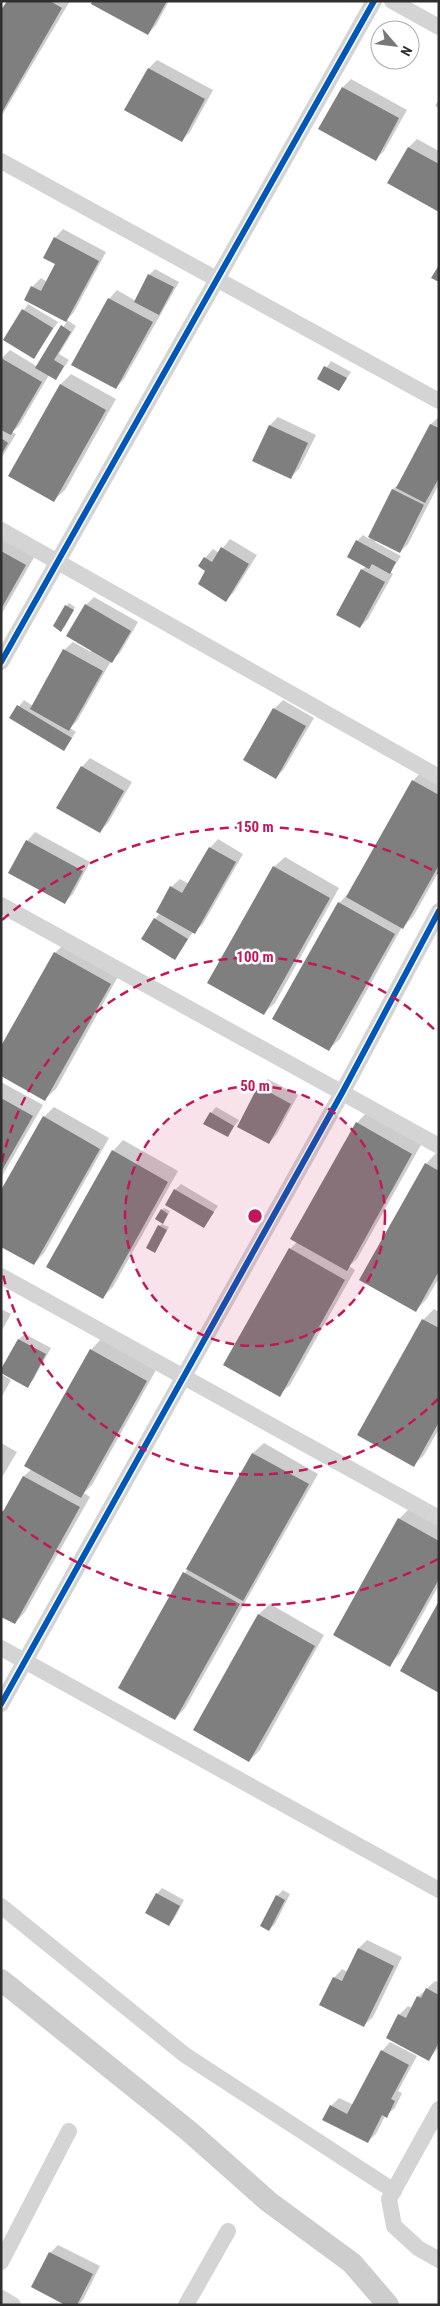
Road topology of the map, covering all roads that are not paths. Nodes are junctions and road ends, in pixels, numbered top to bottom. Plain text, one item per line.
1 (374, 1) edge
2 (392, 1) edge
3 (439, 27) edge
4 (1, 161) edge
5 (217, 279) junction
6 (439, 401) edge
7 (1, 530) edge
8 (58, 561) junction
9 (1, 662) edge
10 (439, 777) edge
11 (1, 904) edge
12 (439, 911) edge
13 (342, 1093) junction
14 (439, 1146) edge
15 (1, 1276) edge
16 (185, 1378) junction
17 (439, 1518) edge
18 (1, 1648) edge
19 (26, 1661) junction
20 (1, 1704) edge
21 (439, 1890) edge
22 (1, 1906) edge
23 (1, 1980) edge
24 (439, 2108) edge
25 (69, 2131) dead end
26 (394, 2191) junction
27 (228, 2231) dead end
28 (439, 2260) edge
29 (1, 2262) edge
30 (1, 2298) edge
31 (13, 2305) edge
32 (186, 2305) edge
33 (388, 2305) edge

1 - 5 street
2 - 3 street
4 - 5 street
5 - 6 street
5 - 8 street
7 - 8 street
8 - 9 street
8 - 10 street
11 - 13 street
12 - 13 street
13 - 14 street
13 - 16 street
15 - 16 street
16 - 17 street
16 - 19 street
18 - 19 street
19 - 20 street
19 - 21 street
22 - 26 street
23 - 33 street
24 - 26 street
25 - 29 street
26 - 28 street
27 - 32 street
30 - 31 street

